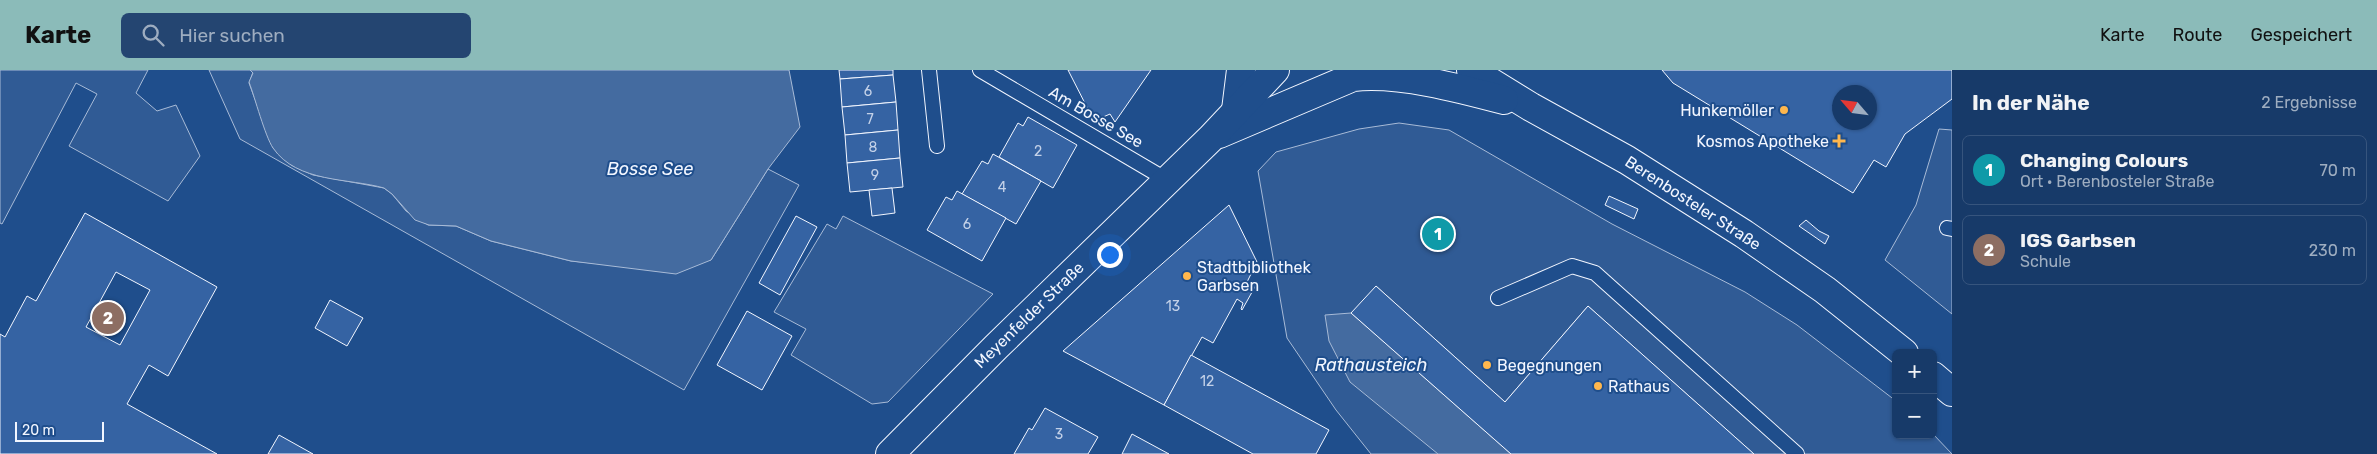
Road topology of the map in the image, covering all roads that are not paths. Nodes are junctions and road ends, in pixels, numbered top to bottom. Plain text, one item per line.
1 (929, 70) edge
2 (980, 70) edge
3 (1242, 70) edge
4 (1275, 70) edge
5 (1471, 70) edge
6 (1510, 70) edge
7 (1531, 107) junction
8 (1236, 110) junction
9 (1211, 138) junction
10 (937, 146) dead end
11 (1167, 180) junction
12 (1498, 298) dead end
13 (1899, 349) edge
14 (1937, 379) edge
15 (1952, 392) edge
16 (890, 454) edge
17 (1797, 454) edge

1 - 10 lane
2 - 11 lane, Am Bosse See
3 - 8 street
4 - 8 street, Meyenfelder Straße
5 - 7 street, Berenbosteler Straße
6 - 7 street
7 - 9 street
7 - 13 street, Berenbosteler Straße
8 - 9 street, Meyenfelder Straße
9 - 11 street, Meyenfelder Straße
11 - 16 street, Meyenfelder Straße
12 - 17 lane
14 - 15 street

